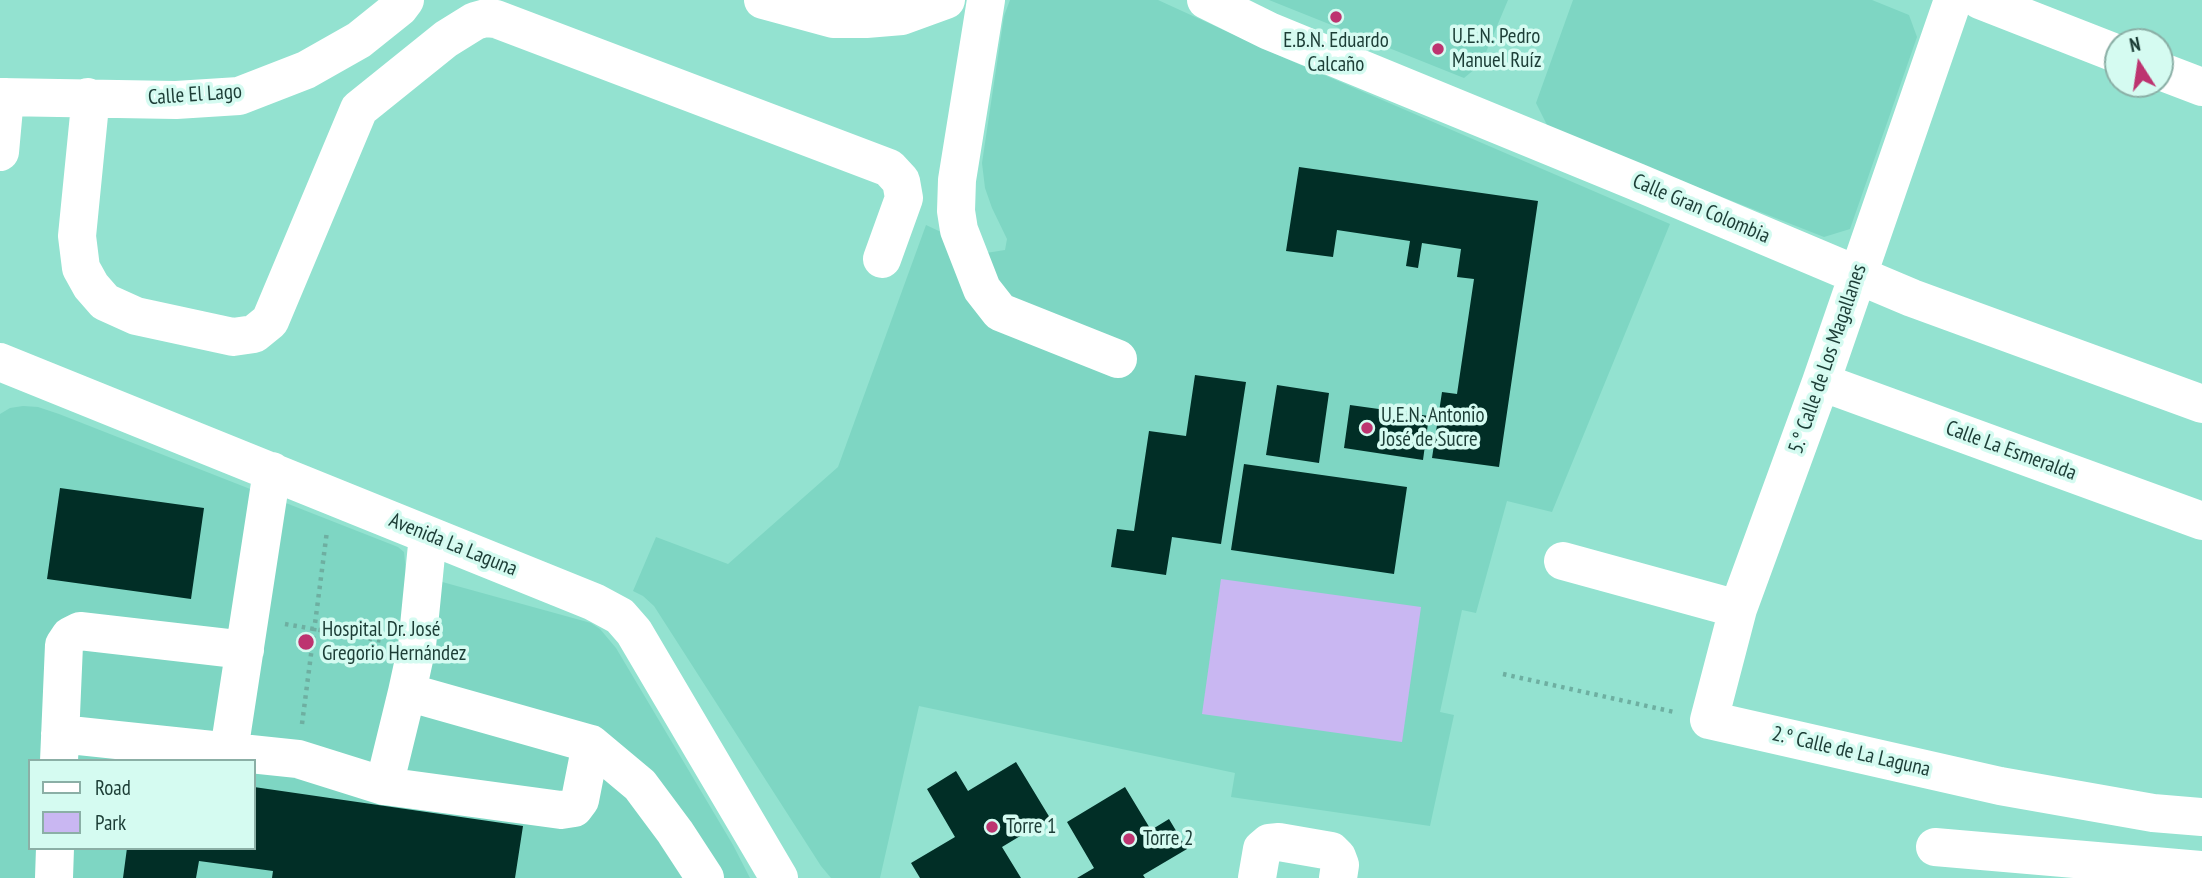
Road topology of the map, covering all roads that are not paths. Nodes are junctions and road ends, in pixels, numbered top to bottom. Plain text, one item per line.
1 (405, 0) edge
2 (763, 0) edge
3 (946, 0) edge
4 (986, 0) edge
5 (1206, 0) edge
6 (1953, 0) edge
7 (1980, 0) edge
8 (2104, 49) edge
9 (2174, 76) edge
10 (2202, 87) edge
11 (2, 97) edge
12 (88, 97) junction
13 (0, 152) edge
14 (882, 259) dead end
15 (1857, 275) junction
16 (1118, 359) dead end
17 (0, 362) edge
18 (1821, 382) junction
19 (2202, 404) edge
20 (272, 471) junction
21 (2202, 521) edge
22 (428, 535) junction
23 (1563, 561) dead end
24 (1738, 609) junction
25 (247, 634) junction
26 (407, 692) junction
27 (1709, 719) joint
28 (591, 744) junction
29 (60, 747) edge
30 (229, 751) junction
31 (384, 786) junction
32 (2202, 817) edge
33 (1935, 847) dead end
34 (55, 850) edge
35 (2202, 870) edge
36 (54, 878) edge
37 (705, 878) edge
38 (779, 878) edge
39 (1257, 878) edge
40 (1338, 878) edge

1 - 12 street, Calle El Lago
2 - 3 street
4 - 16 street
5 - 15 street, Calle Gran Colombia
6 - 15 street, 5.° Calle de Los Magallanes
7 - 8 street
9 - 10 street
11 - 12 street, Calle El Lago
11 - 13 street
12 - 14 street
15 - 18 street, 5.° Calle de Los Magallanes
15 - 19 street, Calle Gran Colombia
17 - 20 street, Avenida La Laguna
18 - 21 street, Calle La Esmeralda
18 - 24 street, 5.° Calle de Los Magallanes
20 - 22 street, Avenida La Laguna
20 - 25 street
22 - 26 street
22 - 38 street, Avenida La Laguna
23 - 24 street
24 - 27 street, 5.° Calle de Los Magallanes
25 - 29 street
25 - 30 street
26 - 28 street
26 - 31 street
27 - 32 street, 2.° Calle de La Laguna
28 - 31 street
28 - 37 street
29 - 30 street
30 - 31 street
33 - 35 street
34 - 36 street
39 - 40 street

